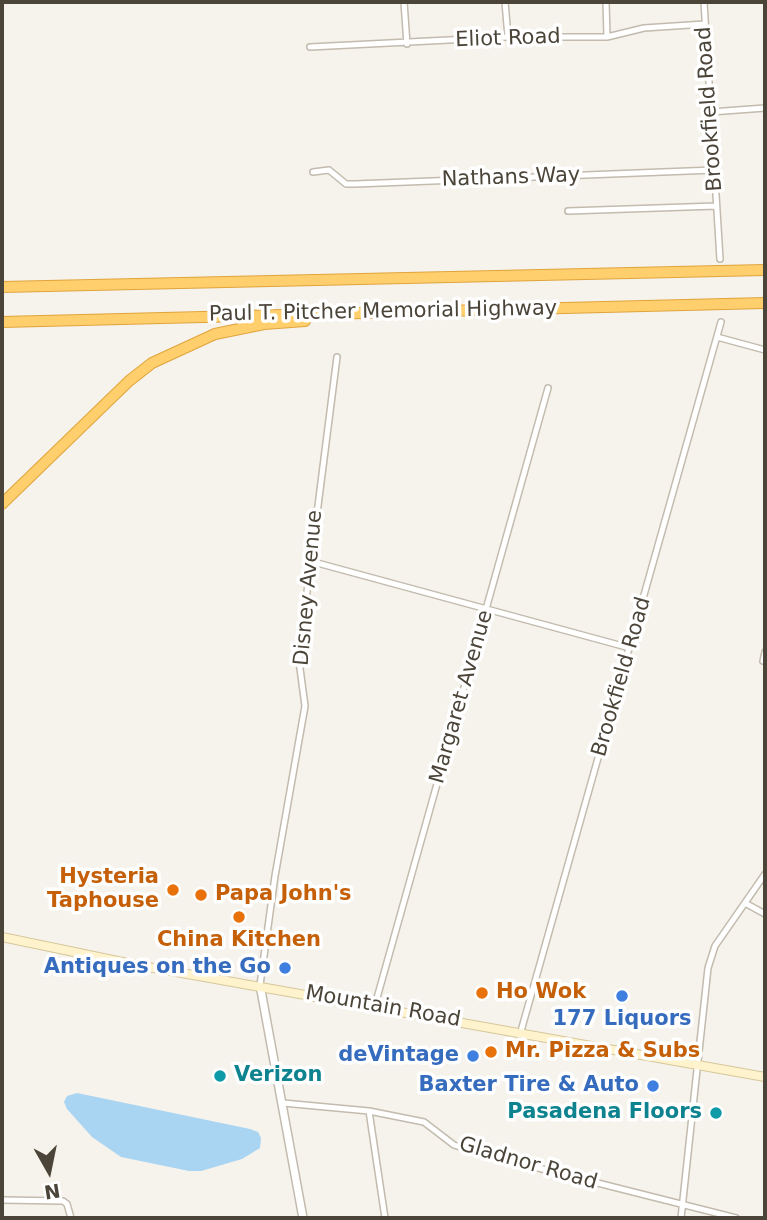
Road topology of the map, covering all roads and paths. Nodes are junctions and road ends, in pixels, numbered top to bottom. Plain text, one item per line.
1 (404, 2) edge
2 (505, 2) edge
3 (606, 2) edge
4 (704, 2) edge
5 (705, 24) junction
6 (508, 37) junction
7 (607, 37) junction
8 (407, 44) junction
9 (310, 47) dead end
10 (765, 108) edge
11 (711, 111) junction
12 (714, 170) junction
13 (313, 172) dead end
14 (716, 206) junction
15 (568, 211) dead end
16 (720, 259) dead end
17 (765, 270) edge
18 (2, 286) edge
19 (765, 303) edge
20 (547, 309) junction
21 (2, 322) edge
22 (721, 322) dead end
23 (717, 337) junction
24 (765, 350) edge
25 (338, 357) dead end
26 (548, 388) dead end
27 (23, 482) junction
28 (2, 491) edge
29 (2, 504) edge
30 (310, 561) junction
31 (486, 610) junction
32 (630, 648) junction
33 (765, 652) edge
34 (763, 661) dead end
35 (765, 874) edge
36 (745, 903) junction
37 (765, 914) edge
38 (2, 937) edge
39 (260, 985) junction
40 (375, 1005) junction
41 (522, 1031) junction
42 (699, 1063) junction
43 (765, 1077) edge
44 (283, 1103) junction
45 (369, 1111) junction
46 (2, 1200) edge
47 (682, 1205) junction
48 (71, 1218) edge
49 (303, 1218) edge
50 (385, 1218) edge
51 (681, 1218) edge
52 (736, 1218) edge

1 - 8 street
2 - 6 street
3 - 7 street
4 - 5 street, Brookfield Road
5 - 7 street, Eliot Road
5 - 11 street, Brookfield Road
6 - 7 street, Eliot Road
6 - 8 street, Eliot Road
8 - 9 street, Eliot Road
10 - 11 street
11 - 12 street, Brookfield Road
12 - 13 street, Nathans Way
12 - 14 street, Brookfield Road
14 - 15 street
14 - 16 street, Brookfield Road
17 - 18 highway, Paul T. Pitcher Memorial Highway
19 - 20 highway, Paul T. Pitcher Memorial Highway
20 - 21 highway, Paul T. Pitcher Memorial Highway
20 - 27 highway
22 - 23 street, Brookfield Road
23 - 24 street
23 - 32 street, Brookfield Road
25 - 30 street, Disney Avenue
26 - 31 street, Margaret Avenue
27 - 28 highway
27 - 29 highway
30 - 31 street
30 - 39 street, Disney Avenue
31 - 32 street
31 - 40 street, Margaret Avenue
32 - 41 street, Brookfield Road
33 - 34 street
35 - 36 street
36 - 37 street
36 - 42 street
38 - 39 main road, Mountain Road
39 - 40 main road, Mountain Road
39 - 44 street
40 - 41 main road, Mountain Road
41 - 42 main road, Mountain Road
42 - 43 main road, Mountain Road
42 - 47 street
44 - 45 street, Gladnor Road
44 - 49 street
45 - 47 street, Gladnor Road
45 - 50 street
46 - 48 street
47 - 51 street
47 - 52 street, Gladnor Road

